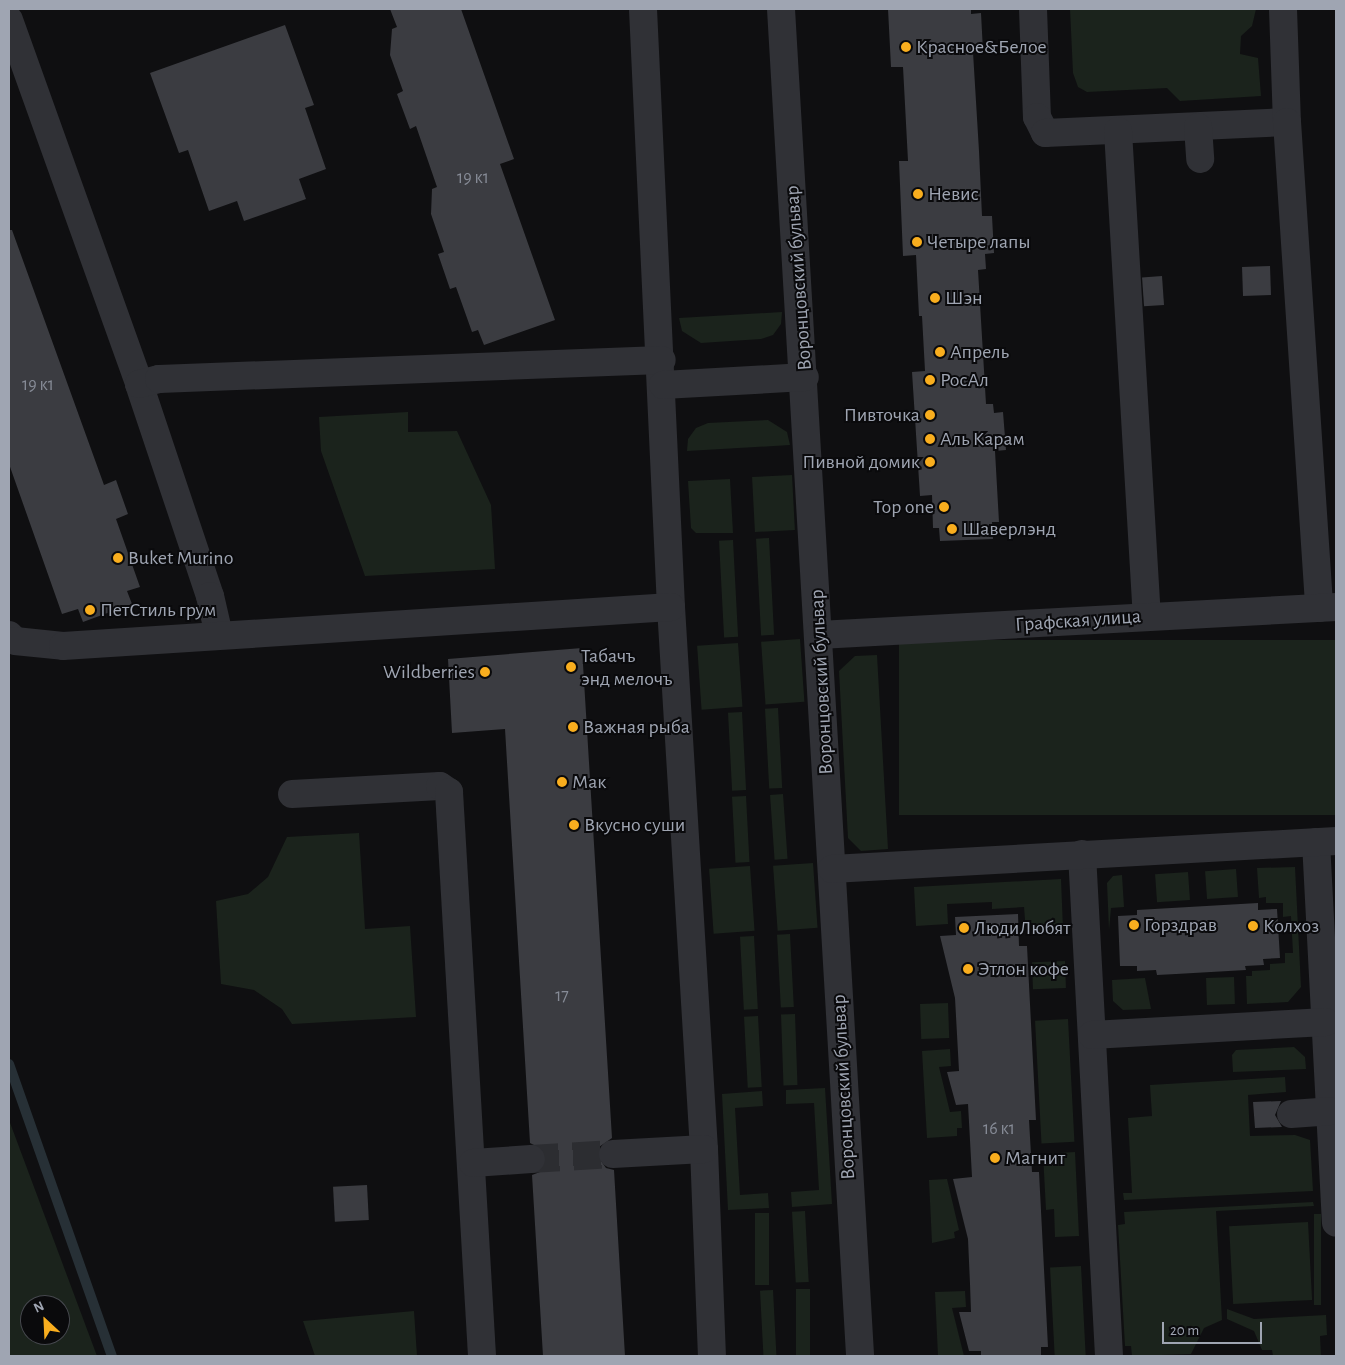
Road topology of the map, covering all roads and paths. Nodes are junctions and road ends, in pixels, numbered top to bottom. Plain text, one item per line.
1 (643, 9) edge
2 (781, 9) edge
3 (1033, 9) edge
4 (1284, 9) edge
5 (9, 20) edge
6 (1287, 122) junction
7 (1198, 127) junction
8 (1118, 131) junction
9 (1200, 158) dead end
10 (662, 373) junction
11 (805, 378) junction
12 (139, 384) junction
13 (671, 607) junction
14 (1327, 608) edge
15 (1148, 616) junction
16 (9, 635) edge
17 (219, 635) junction
18 (819, 636) junction
19 (292, 794) dead end
20 (1326, 841) edge
21 (1082, 854) junction
22 (832, 869) junction
23 (1326, 1022) junction
24 (1092, 1035) junction
25 (1330, 1112) junction
26 (1291, 1114) dead end
27 (704, 1149) junction
28 (613, 1154) tunnel mouth
29 (531, 1159) tunnel mouth
30 (473, 1163) junction
31 (1336, 1222) edge
32 (482, 1356) edge
33 (712, 1356) edge
34 (860, 1356) edge
35 (1109, 1356) edge

1 - 10 street
2 - 11 street, Воронцовский бульвар
3 - 8 street
4 - 6 street
5 - 12 street
6 - 7 street
6 - 14 street
7 - 8 street
7 - 9 street
8 - 15 street
10 - 11 street
10 - 12 street
10 - 13 street
11 - 18 street, Воронцовский бульвар
12 - 17 street
13 - 17 street
13 - 27 street
14 - 15 street, Графская улица
15 - 18 street, Графская улица
16 - 17 street
18 - 22 street, Воронцовский бульвар
19 - 30 street
20 - 21 street
20 - 23 street
21 - 22 street
21 - 24 street
22 - 34 street, Воронцовский бульвар
23 - 24 street
23 - 25 street
24 - 35 street
25 - 26 street
25 - 31 street
27 - 28 street
27 - 33 street
29 - 30 street
30 - 32 street

